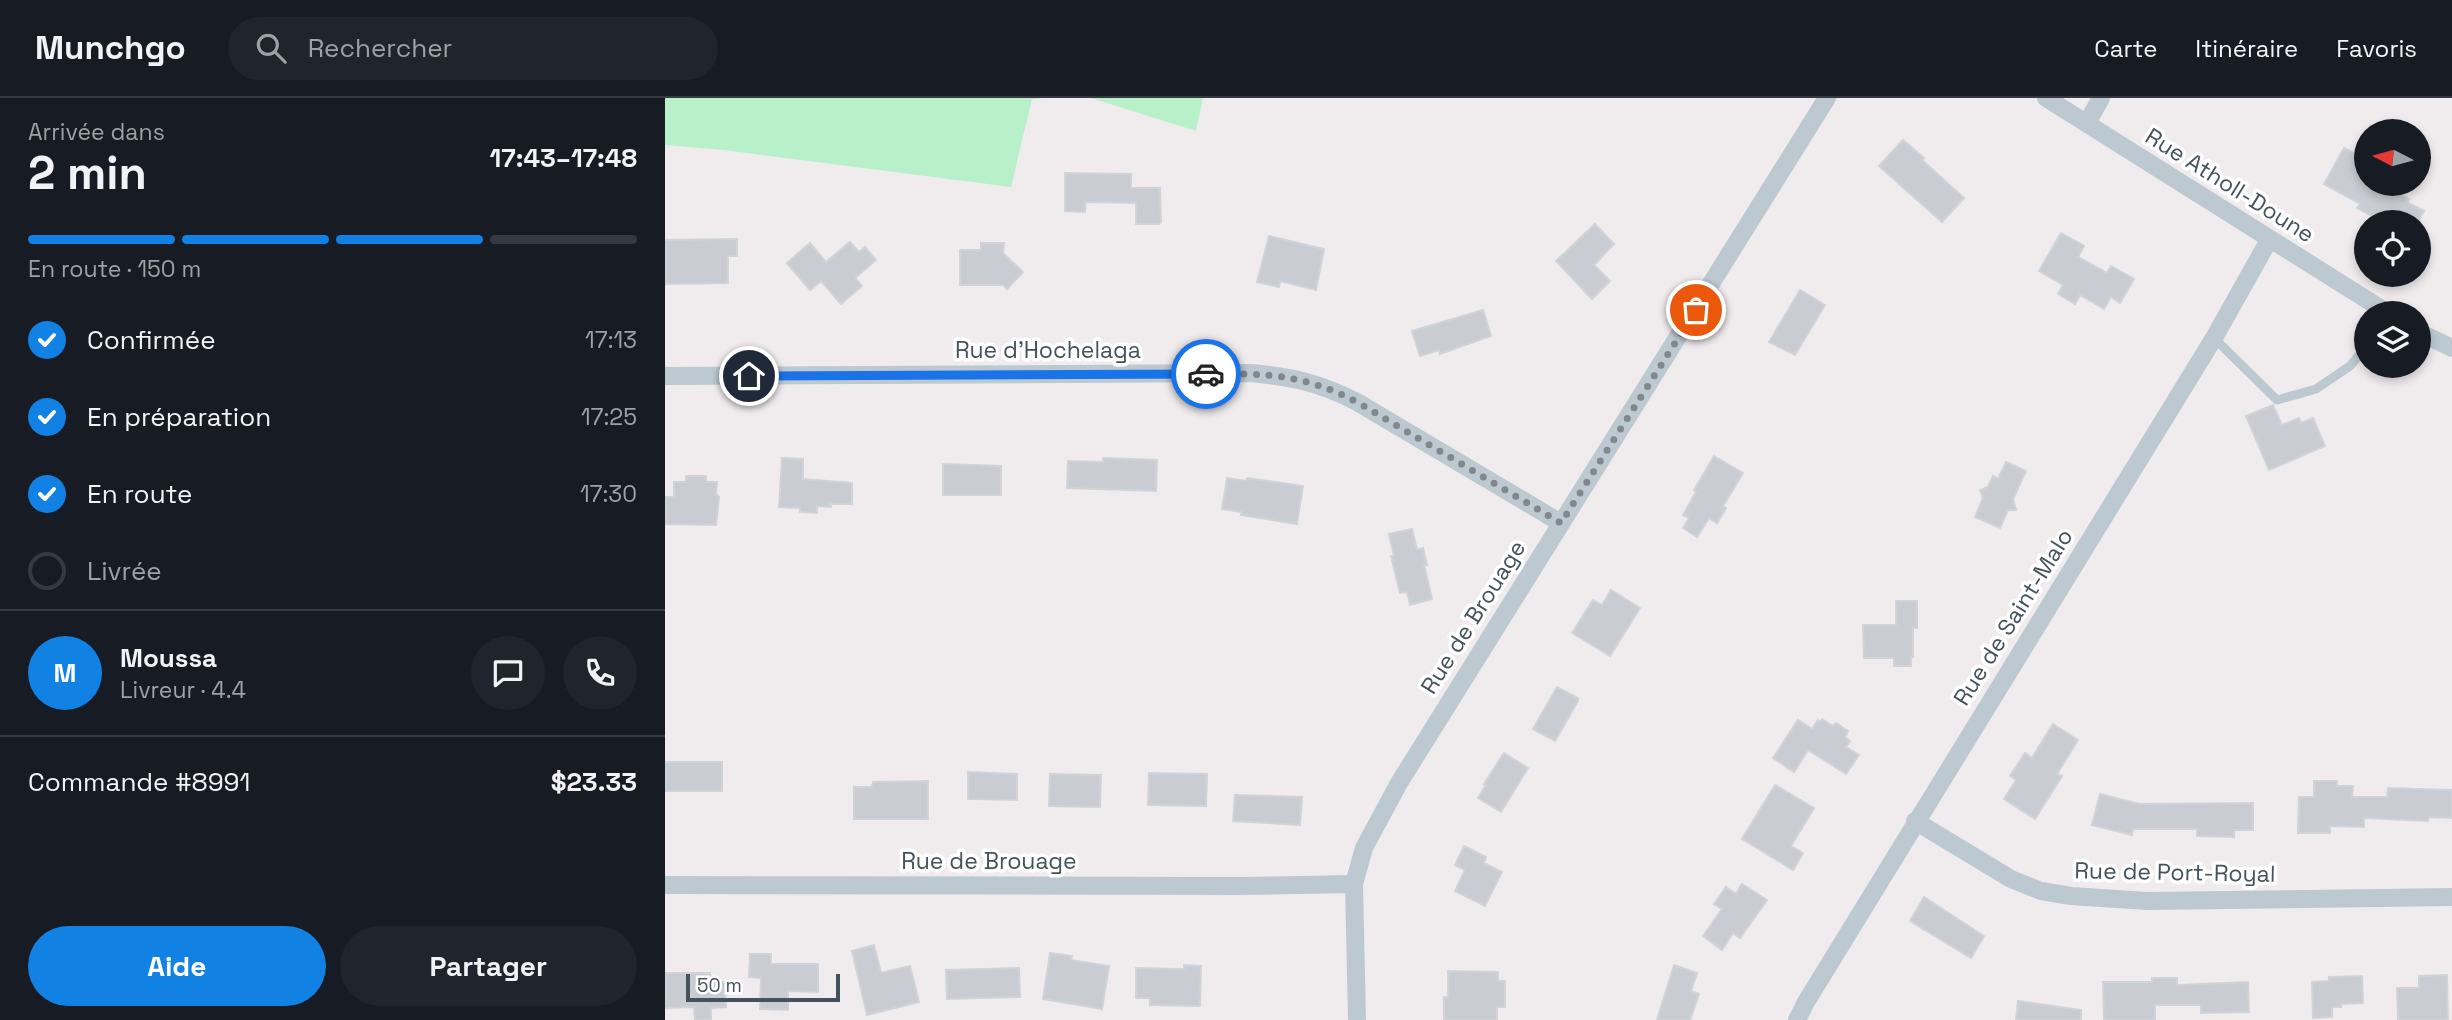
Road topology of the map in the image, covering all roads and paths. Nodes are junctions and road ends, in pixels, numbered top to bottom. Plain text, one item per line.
1 (1827, 98) edge
2 (2046, 98) edge
3 (2101, 98) edge
4 (2087, 123) junction
5 (2269, 240) junction
6 (2368, 301) edge
7 (2214, 338) junction
8 (2431, 338) edge
9 (2452, 348) edge
10 (2354, 361) edge
11 (665, 376) edge
12 (1561, 523) junction
13 (1916, 821) junction
14 (1354, 884) junction
15 (665, 885) edge
16 (2452, 897) edge
17 (1357, 1020) edge
18 (1797, 1020) edge

1 - 12 street, Rue de Brouage
2 - 4 street, Rue Atholl-Doune
3 - 4 street
4 - 5 street, Rue Atholl-Doune
5 - 6 street, Rue Atholl-Doune
5 - 7 street, Rue de Saint-Malo
7 - 10 lane
7 - 13 street, Rue de Saint-Malo
8 - 9 street
11 - 12 street, Rue d'Hochelaga
12 - 14 street, Rue de Brouage
13 - 16 street, Rue de Port-Royal
13 - 18 street, Rue de Saint-Malo
14 - 15 street, Rue de Brouage
14 - 17 street, Rue de Brouage

